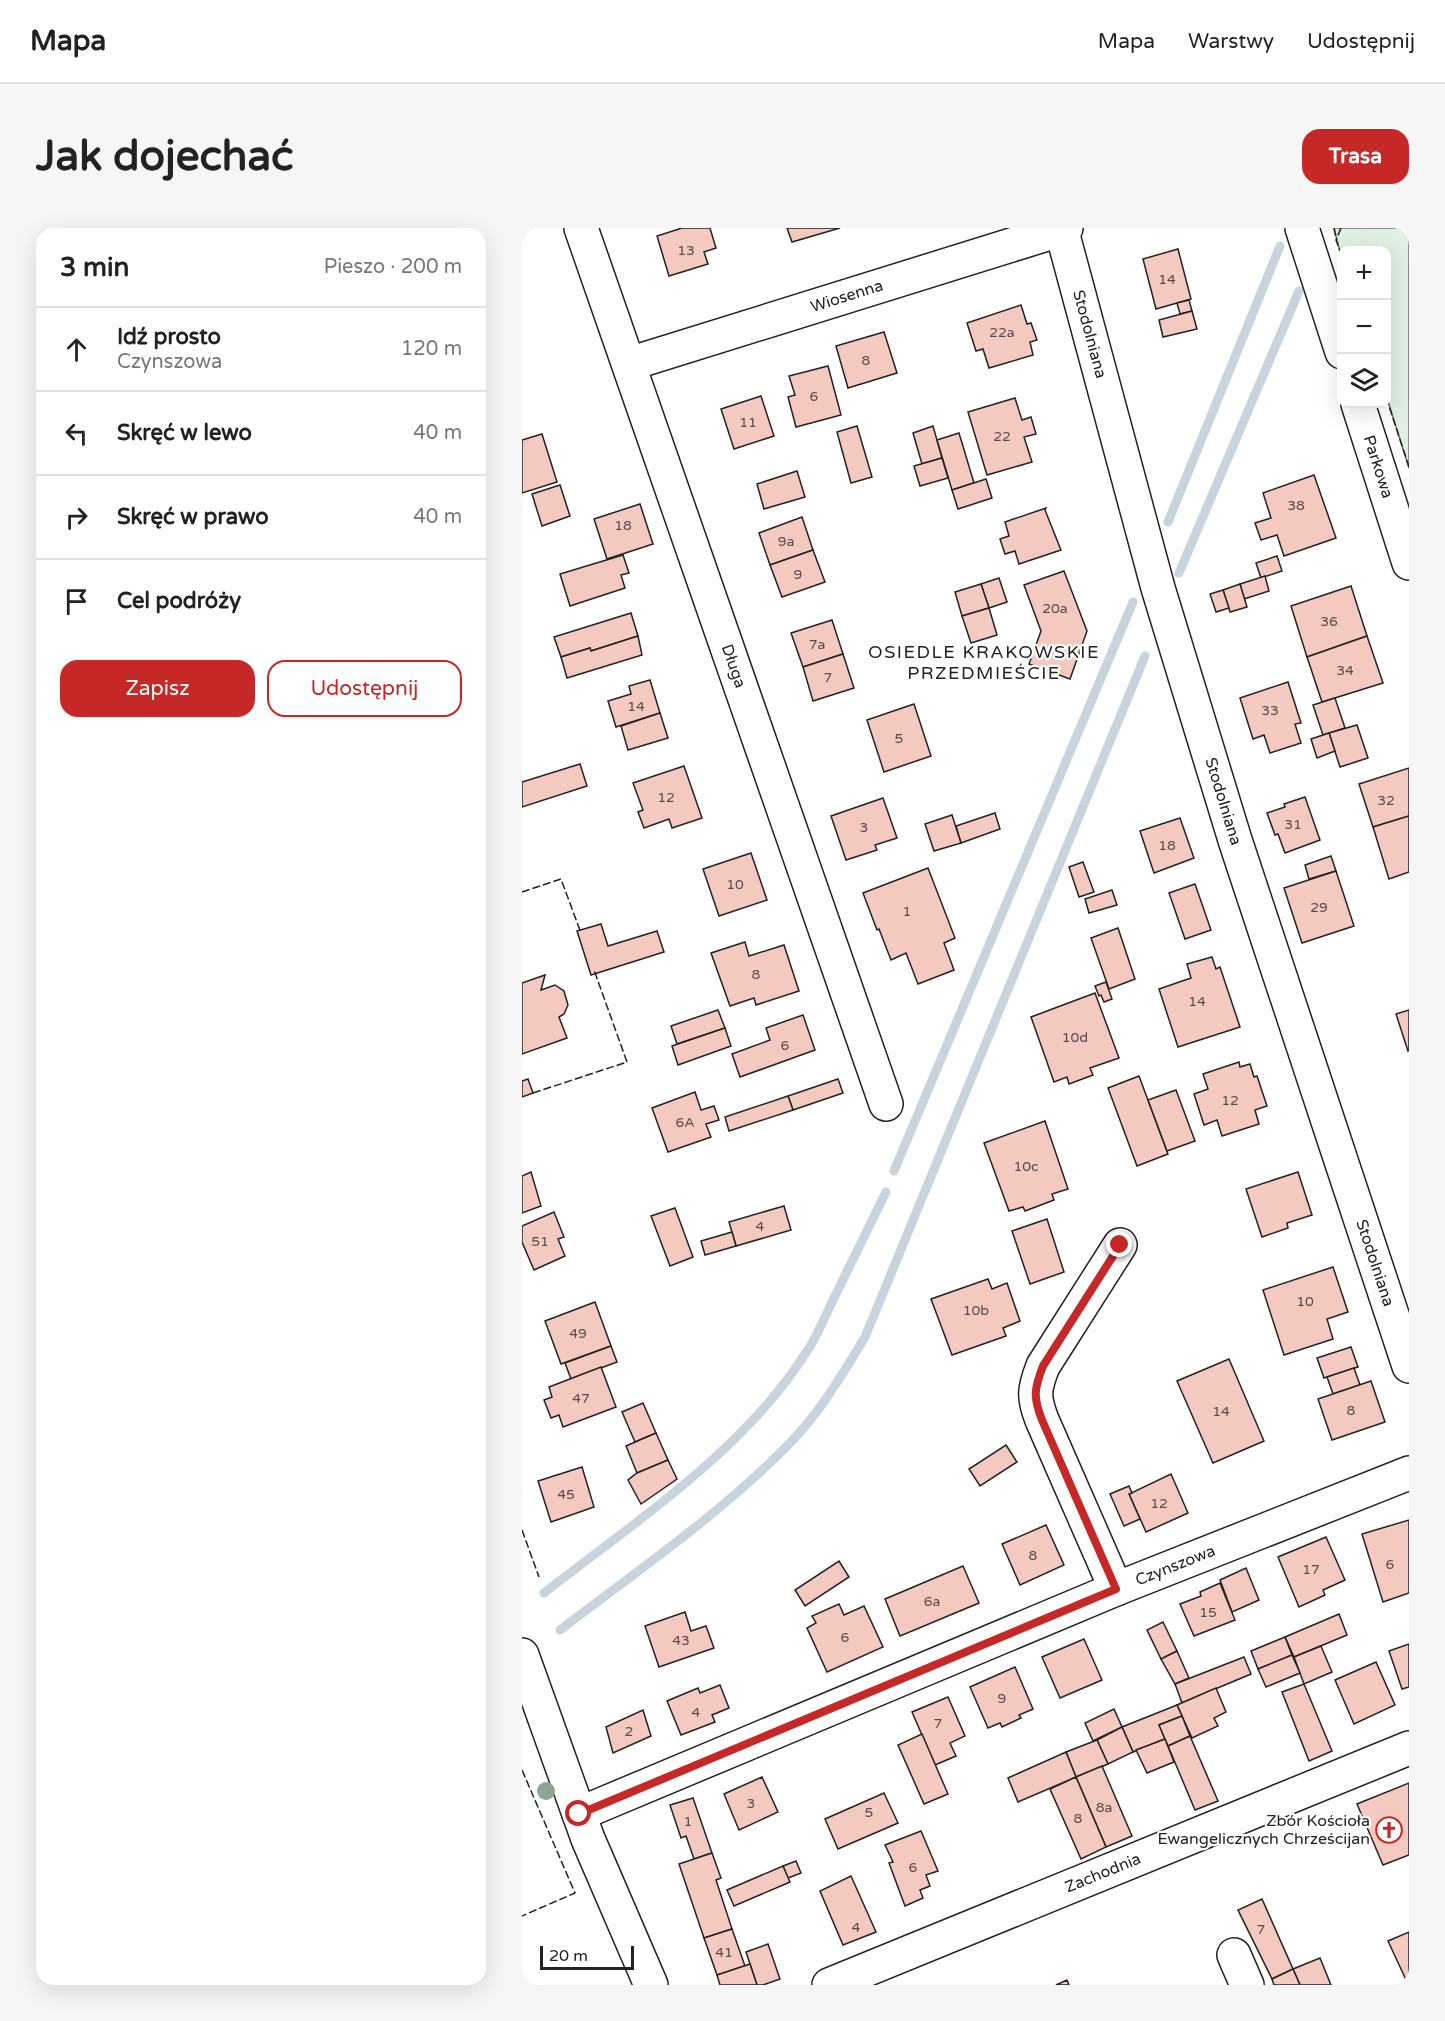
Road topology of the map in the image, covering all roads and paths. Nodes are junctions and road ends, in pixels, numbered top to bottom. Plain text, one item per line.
1 (581, 228) edge
2 (1063, 228) edge
3 (1302, 228) edge
4 (1337, 339) edge
5 (629, 364) junction
6 (1359, 408) edge
7 (1409, 563) edge
8 (886, 1104) dead end
9 (1120, 1245) dead end
10 (1409, 1366) edge
11 (1409, 1473) edge
12 (1116, 1589) junction
13 (522, 1654) edge
14 (1409, 1748) edge
15 (579, 1814) junction
16 (1234, 1955) dead end
17 (651, 1985) edge
18 (829, 1985) edge
19 (1247, 1985) edge

1 - 5 street, Długa
2 - 5 street, Wiosenna
2 - 10 street, Stodolniana
3 - 4 street
5 - 8 street, Długa
6 - 7 street, Parkowa
9 - 12 street
11 - 12 street, Czynszowa
12 - 15 street, Czynszowa
13 - 15 street
14 - 18 street, Zachodnia
15 - 17 street
16 - 19 street

